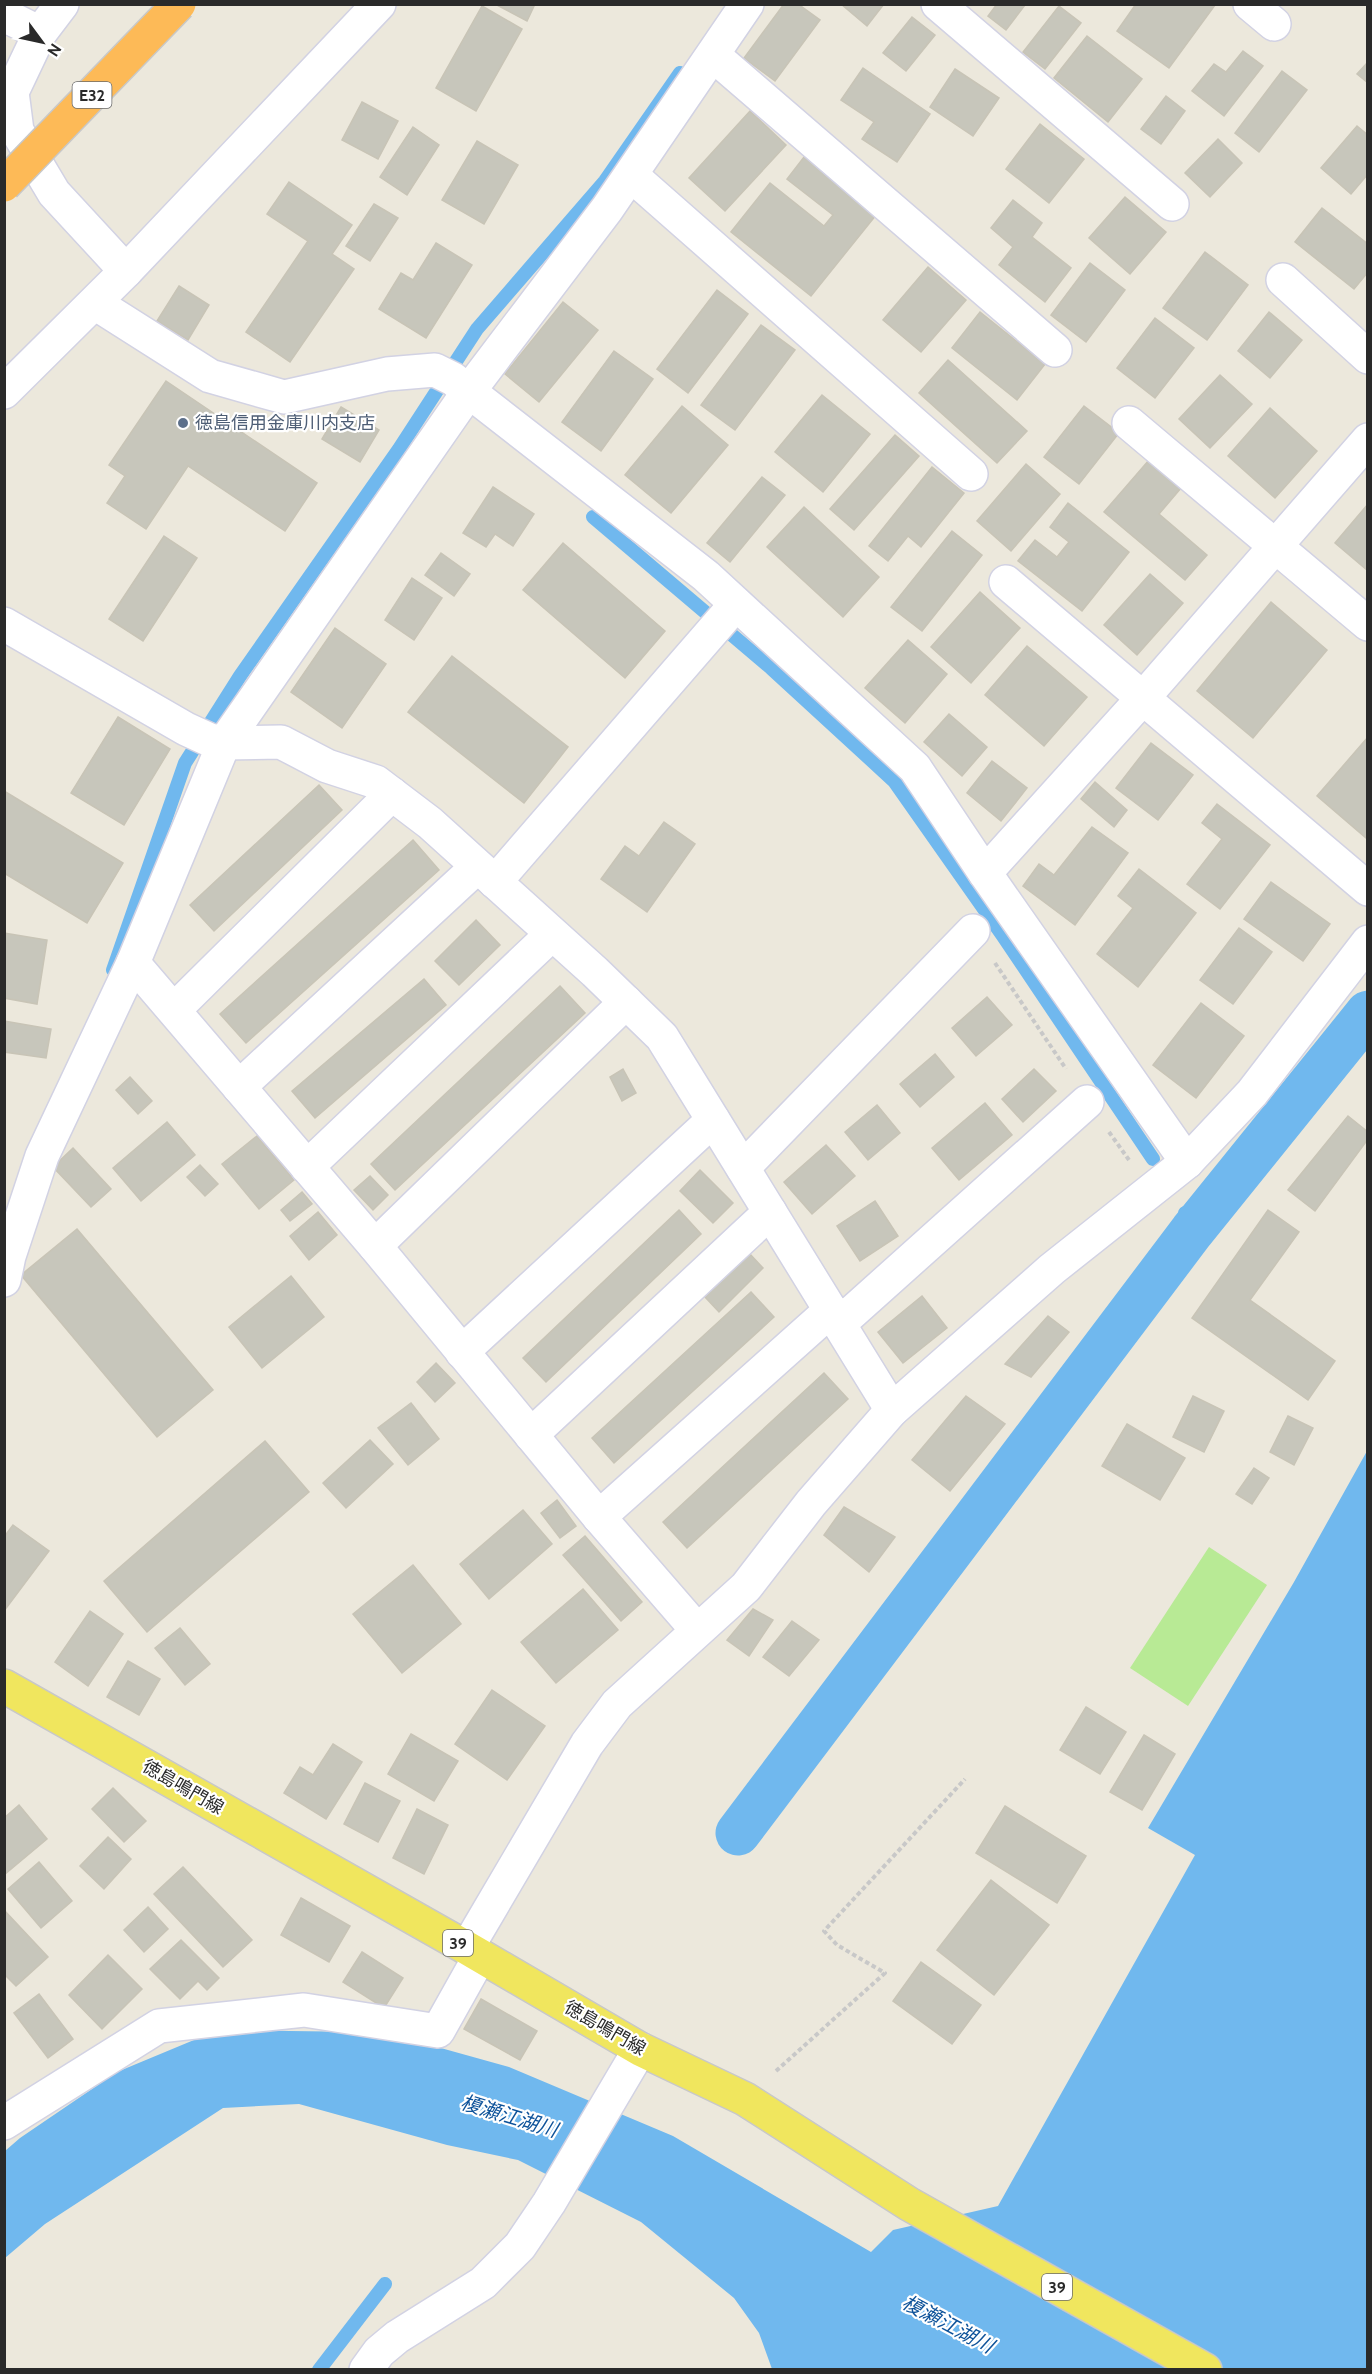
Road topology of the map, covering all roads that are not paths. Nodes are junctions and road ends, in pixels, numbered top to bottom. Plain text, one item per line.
1 (62, 4) edge
2 (179, 4) edge
3 (379, 4) edge
4 (747, 4) edge
5 (938, 4) edge
6 (4, 15) edge
7 (40, 33) junction
8 (713, 55) junction
9 (8, 95) edge
10 (631, 175) junction
11 (4, 185) edge
12 (1172, 204) dead end
13 (126, 272) junction
14 (1283, 280) dead end
15 (95, 303) junction
16 (1055, 350) dead end
17 (1368, 357) edge
18 (452, 380) junction
19 (4, 392) edge
20 (1129, 423) dead end
21 (1368, 440) edge
22 (970, 474) dead end
23 (1275, 545) junction
24 (1006, 582) dead end
25 (736, 604) junction
26 (4, 624) edge
27 (1368, 624) edge
28 (1143, 698) junction
29 (206, 737) junction
30 (392, 794) junction
31 (985, 873) junction
32 (486, 874) junction
33 (1368, 889) edge
34 (973, 931) road end
35 (552, 934) junction
36 (1368, 942) edge
37 (133, 963) junction
38 (626, 1002) junction
39 (174, 1010) junction
40 (239, 1087) junction
41 (1088, 1102) road end
42 (713, 1120) junction
43 (1187, 1162) junction
44 (307, 1167) junction
45 (743, 1168) junction
46 (770, 1212) junction
47 (375, 1246) junction
48 (4, 1280) edge
49 (835, 1317) junction
50 (462, 1352) junction
51 (892, 1410) junction
52 (531, 1435) junction
53 (599, 1517) junction
54 (697, 1630) junction
55 (4, 1686) edge
56 (473, 1952) junction
57 (640, 2049) junction
58 (4, 2123) edge
59 (366, 2370) edge
60 (1205, 2370) edge

1 - 7 street
2 - 11 highway, E32, bridge
3 - 13 street
4 - 8 street
5 - 12 street
6 - 7 street
7 - 9 street
8 - 10 street
8 - 16 street
9 - 13 street
10 - 18 street
10 - 22 street
13 - 15 street
14 - 17 street
15 - 18 street
15 - 19 street
18 - 25 street
18 - 29 street
20 - 23 street
21 - 23 street
23 - 27 street
23 - 28 street
24 - 28 street
25 - 31 street
25 - 32 street
26 - 29 street
28 - 31 street
28 - 33 street
29 - 30 street
29 - 37 street
30 - 32 street
30 - 39 street
31 - 43 street
32 - 35 street
32 - 40 street
34 - 45 street
35 - 38 street
35 - 44 street
36 - 43 street
37 - 39 street
37 - 48 street
38 - 42 street
38 - 47 street
39 - 40 street
40 - 44 street
41 - 49 street
42 - 45 street
42 - 50 street
43 - 51 street
44 - 47 street
45 - 46 street
46 - 49 street
46 - 52 street
47 - 50 street
49 - 51 street
49 - 53 street
50 - 52 street
51 - 54 street
52 - 53 street
53 - 54 street
54 - 56 street
55 - 56 main road, 徳島鳴門線 / 39
56 - 57 main road, 徳島鳴門線 / 39
56 - 58 street
57 - 59 street
57 - 60 main road, 徳島鳴門線 / 39

